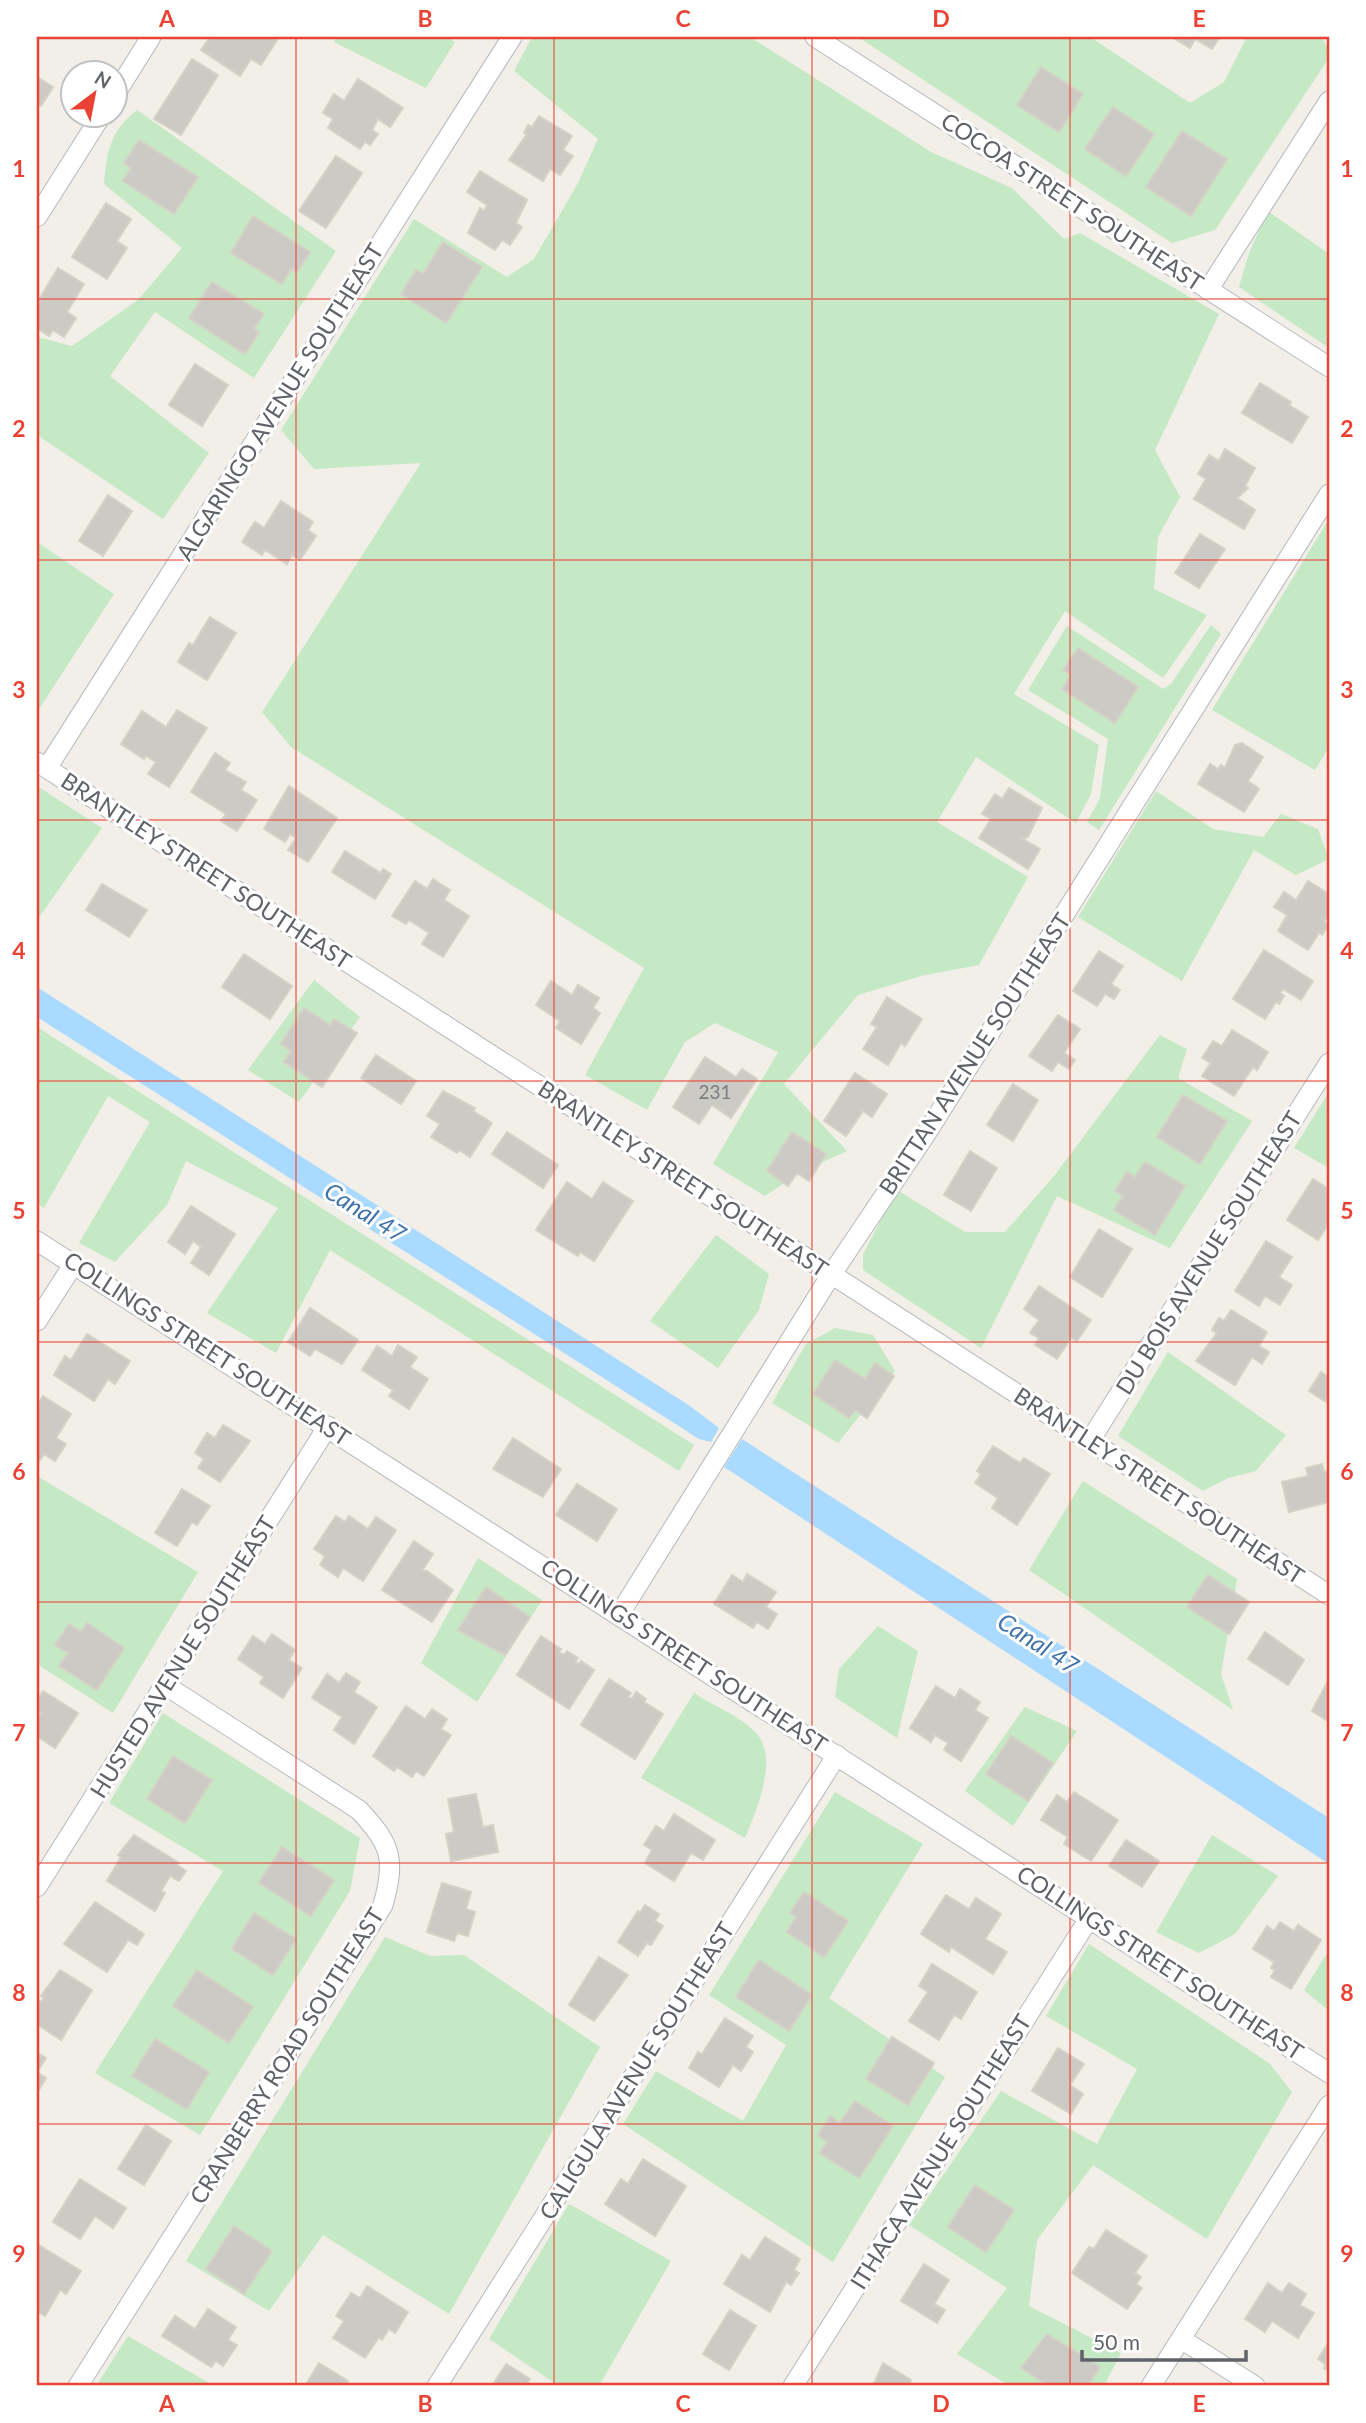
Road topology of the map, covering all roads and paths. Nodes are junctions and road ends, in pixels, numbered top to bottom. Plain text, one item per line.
1 (151, 37) edge
2 (512, 37) edge
3 (815, 37) edge
4 (130, 71) edge
5 (1329, 101) edge
6 (92, 130) edge
7 (37, 217) edge
8 (1208, 290) junction
9 (1329, 367) edge
10 (1329, 494) edge
11 (42, 765) edge
12 (1329, 1063) edge
13 (37, 1241) edge
14 (73, 1265) junction
15 (831, 1275) junction
16 (37, 1321) edge
17 (328, 1426) junction
18 (1089, 1442) junction
19 (1329, 1595) edge
20 (619, 1615) junction
21 (165, 1685) junction
22 (837, 1755) junction
23 (37, 1887) edge
24 (1090, 1917) junction
25 (1329, 2073) edge
26 (1329, 2105) edge
27 (1181, 2339) junction
28 (78, 2386) edge
29 (437, 2386) edge
30 (793, 2386) edge
31 (1152, 2386) edge
32 (1255, 2386) edge

1 - 4 street
2 - 11 street, ALGARINGO AVENUE SOUTHEAST
3 - 8 street, COCOA STREET SOUTHEAST
5 - 8 street
6 - 7 street
8 - 9 street, COCOA STREET SOUTHEAST
10 - 15 street, BRITTAN AVENUE SOUTHEAST
11 - 15 street, BRANTLEY STREET SOUTHEAST
12 - 18 street, DU BOIS AVENUE SOUTHEAST
13 - 14 street, COLLINGS STREET SOUTHEAST
14 - 16 street
14 - 17 street, COLLINGS STREET SOUTHEAST
15 - 18 street, BRANTLEY STREET SOUTHEAST
15 - 20 street, BRITTAN AVENUE SOUTHEAST
17 - 20 street, COLLINGS STREET SOUTHEAST
17 - 21 street, HUSTED AVENUE SOUTHEAST
18 - 19 street, BRANTLEY STREET SOUTHEAST
20 - 22 street, COLLINGS STREET SOUTHEAST
21 - 23 street, HUSTED AVENUE SOUTHEAST
21 - 28 street, CRANBERRY ROAD SOUTHEAST
22 - 24 street, COLLINGS STREET SOUTHEAST
22 - 29 street, CALIGULA AVENUE SOUTHEAST
24 - 25 street, COLLINGS STREET SOUTHEAST
24 - 30 street, ITHACA AVENUE SOUTHEAST
26 - 27 street
27 - 31 street
27 - 32 street

